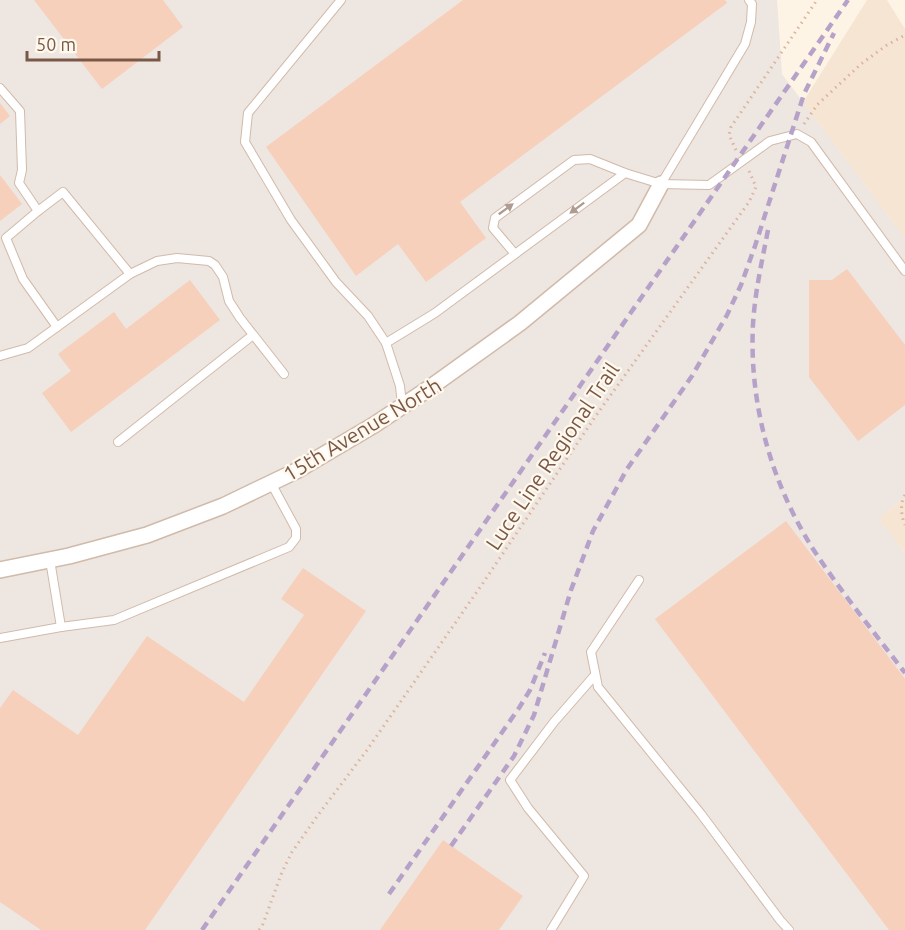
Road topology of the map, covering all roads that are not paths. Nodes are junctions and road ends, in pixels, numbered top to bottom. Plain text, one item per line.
1 (341, 0) edge
2 (749, 0) edge
3 (0, 88) edge
4 (624, 173) junction
5 (661, 184) junction
6 (38, 211) junction
7 (514, 254) junction
8 (905, 271) edge
9 (130, 274) junction
10 (57, 327) junction
11 (253, 335) junction
12 (386, 343) junction
13 (0, 356) edge
14 (284, 374) dead end
15 (402, 406) junction
16 (118, 442) dead end
17 (271, 483) junction
18 (50, 560) junction
19 (0, 570) edge
20 (639, 580) dead end
21 (61, 627) junction
22 (0, 638) edge
23 (596, 675) junction
24 (551, 930) edge
25 (789, 930) edge

1 - 12 lane
2 - 5 lane
3 - 6 lane
4 - 5 lane
4 -> 7 lane
7 -> 4 lane
5 - 8 lane
5 - 15 street, 15th Avenue North
6 - 9 lane
6 - 10 lane
7 - 12 lane
9 - 10 lane
9 - 11 lane
10 - 13 lane
11 - 14 lane
11 - 16 lane
12 - 15 lane
15 - 17 street, 15th Avenue North
17 - 18 street, 15th Avenue North
17 - 21 lane
18 - 19 street, 15th Avenue North
18 - 21 lane
20 - 23 lane
21 - 22 lane
23 - 24 lane
23 - 25 lane

